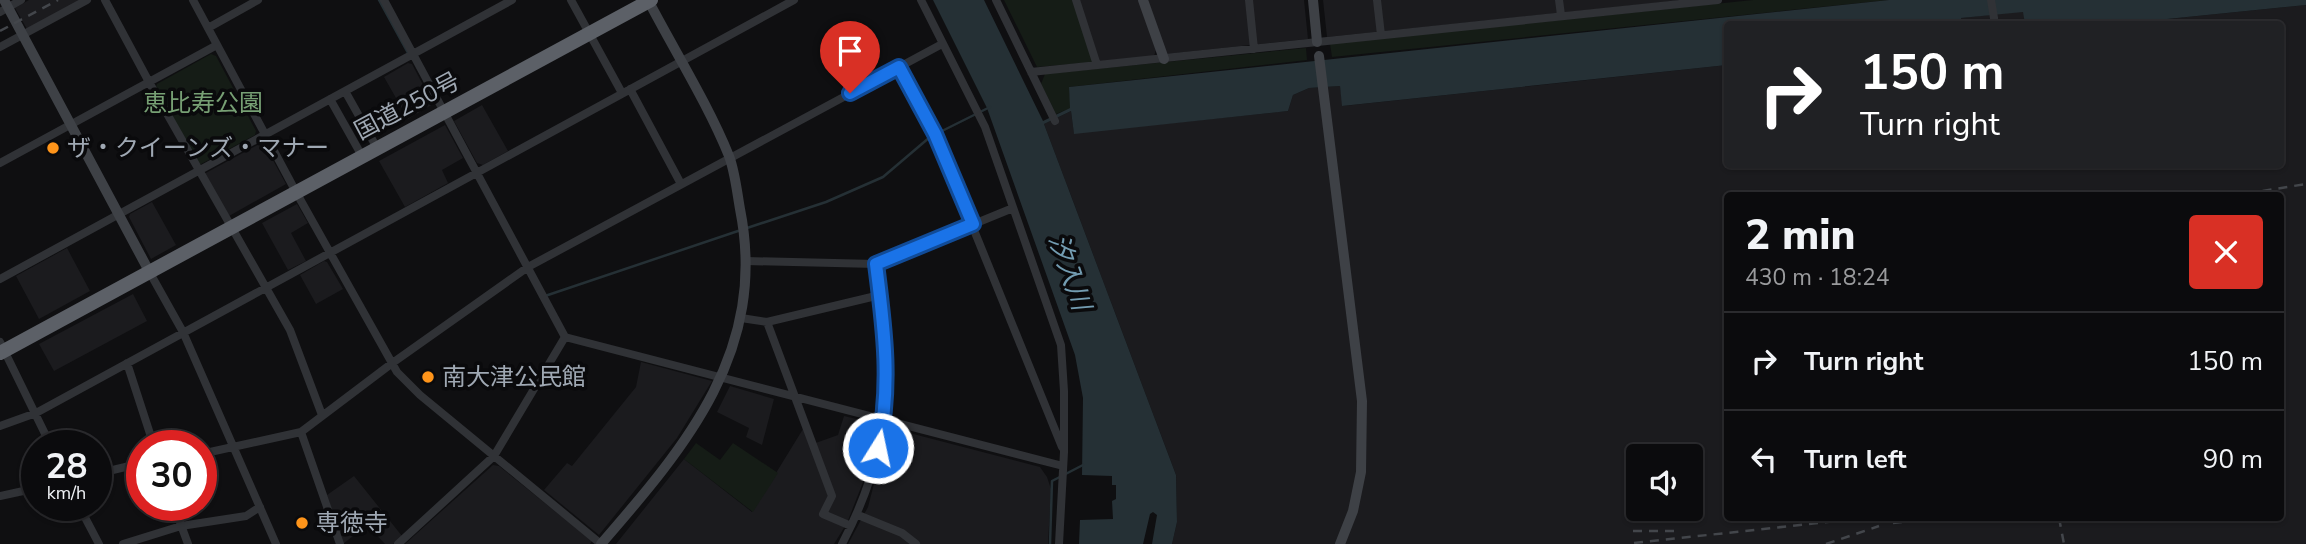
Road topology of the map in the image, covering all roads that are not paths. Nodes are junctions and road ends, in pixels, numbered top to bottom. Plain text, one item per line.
1 (21, 0) edge
2 (87, 0) edge
3 (105, 0) edge
4 (193, 0) edge
5 (258, 0) edge
6 (384, 0) edge
7 (512, 0) edge
8 (571, 0) edge
9 (649, 0) edge
10 (794, 0) edge
11 (921, 0) edge
12 (996, 0) edge
13 (1076, 0) edge
14 (1143, 0) edge
15 (1249, 0) edge
16 (1313, 0) edge
17 (1377, 0) edge
18 (1559, 0) edge
19 (1718, 0) edge
20 (1991, 0) edge
21 (497, 4) edge
22 (4, 6) edge
23 (1560, 15) junction
24 (1994, 18) dead end
25 (208, 28) junction
26 (589, 33) junction
27 (23, 35) junction
28 (1381, 35) junction
29 (1318, 42) junction
30 (942, 44) junction
31 (217, 45) junction
32 (0, 47) edge
33 (1254, 49) junction
34 (413, 54) junction
35 (1319, 56) joint
36 (1164, 59) junction
37 (680, 61) junction
38 (1097, 65) junction
39 (899, 67) junction
40 (1031, 72) junction
41 (149, 82) junction
42 (345, 91) junction
43 (626, 91) junction
44 (330, 99) junction
45 (444, 112) junction
46 (1053, 118) dead end
47 (71, 125) junction
48 (265, 135) junction
49 (377, 148) junction
50 (362, 156) junction
51 (730, 158) junction
52 (0, 163) edge
53 (199, 171) junction
54 (477, 173) junction
55 (681, 184) junction
56 (296, 192) junction
57 (1013, 208) junction
58 (119, 214) junction
59 (973, 224) junction
60 (231, 227) junction
61 (329, 252) junction
62 (746, 261) junction
63 (876, 264) junction
64 (528, 267) junction
65 (150, 273) junction
66 (0, 279) edge
67 (265, 287) junction
68 (880, 295) junction
69 (741, 318) junction
70 (767, 322) junction
71 (183, 332) junction
72 (565, 337) junction
73 (2, 348) edge
74 (127, 363) junction
75 (391, 364) junction
76 (722, 379) junction
77 (793, 398) junction
78 (36, 414) junction
79 (322, 415) junction
80 (884, 421) junction
81 (0, 426) edge
82 (44, 430) edge
83 (149, 430) edge
84 (301, 432) junction
85 (235, 446) junction
86 (217, 450) edge
87 (1064, 452) junction
88 (494, 456) junction
89 (1063, 466) junction
90 (21, 491) edge
91 (0, 496) edge
92 (260, 507) junction
93 (858, 515) junction
94 (87, 521) edge
95 (179, 521) edge
96 (181, 526) junction
97 (851, 526) junction
98 (99, 544) edge
99 (123, 544) edge
100 (188, 544) edge
101 (276, 544) edge
102 (340, 544) edge
103 (398, 544) edge
104 (601, 544) edge
105 (842, 544) edge
106 (916, 544) edge
107 (1059, 544) edge
108 (1340, 544) edge

1 - 22 street
2 - 27 street
3 - 41 street
4 - 25 street
5 - 25 street
6 - 34 street
7 - 21 street
8 - 26 street
9 - 26 highway, 国道250号
9 - 37 street
10 - 37 street
11 - 30 street
12 - 40 street
13 - 38 street
14 - 36 street
15 - 33 street
16 - 29 street
17 - 28 street
18 - 23 street
19 - 23 street
20 - 24 street
21 - 34 street
22 - 27 street
23 - 28 street
25 - 31 street
26 - 43 street
26 - 45 highway, 国道250号
27 - 32 street
27 - 47 street
28 - 29 street
29 - 33 street
29 - 35 street
30 - 39 street
30 - 57 street
31 - 41 street
31 - 48 street
33 - 36 street
34 - 42 street
34 - 45 street
35 - 108 street
36 - 38 street
37 - 43 street
37 - 51 street
38 - 40 street
39 - 51 street
39 - 59 street
40 - 46 street
41 - 47 street
41 - 53 street
42 - 44 street
42 - 49 street
43 - 54 street
43 - 55 street
44 - 48 street
44 - 50 street
45 - 49 highway, 国道250号
45 - 54 street
47 - 52 street
47 - 58 street
48 - 53 street
48 - 56 street
49 - 50 highway, 国道250号
50 - 56 highway, 国道250号
51 - 55 street
51 - 62 street
53 - 58 street
53 - 60 street
54 - 61 street
54 - 64 street
55 - 64 street
56 - 60 highway, 国道250号
56 - 61 street
57 - 59 street
57 - 87 street
58 - 65 street
58 - 66 street
59 - 63 street
59 - 87 street
60 - 65 highway, 国道250号
60 - 67 street
61 - 67 street
61 - 75 street
62 - 63 street
62 - 69 street
63 - 68 street
64 - 72 street
64 - 75 street
65 - 71 street
65 - 73 highway, 国道250号
67 - 71 street
67 - 79 street
68 - 70 street
68 - 80 street
69 - 70 street
69 - 76 street
70 - 77 street
71 - 74 street
71 - 85 street
72 - 76 street
72 - 88 street
73 - 78 street
74 - 78 street
74 - 83 street
75 - 79 street
75 - 88 street
76 - 77 street
76 - 104 street
77 - 80 street
77 - 97 street
78 - 81 street
78 - 82 street
79 - 84 street
80 - 89 street
80 - 93 street
84 - 85 street
84 - 102 street
85 - 86 street
85 - 92 street
87 - 89 street
88 - 103 street
88 - 104 street
89 - 107 street
90 - 91 street
92 - 96 street
92 - 101 street
93 - 97 street
93 - 106 street
94 - 98 street
95 - 96 street
96 - 99 street
96 - 100 street
97 - 105 street

